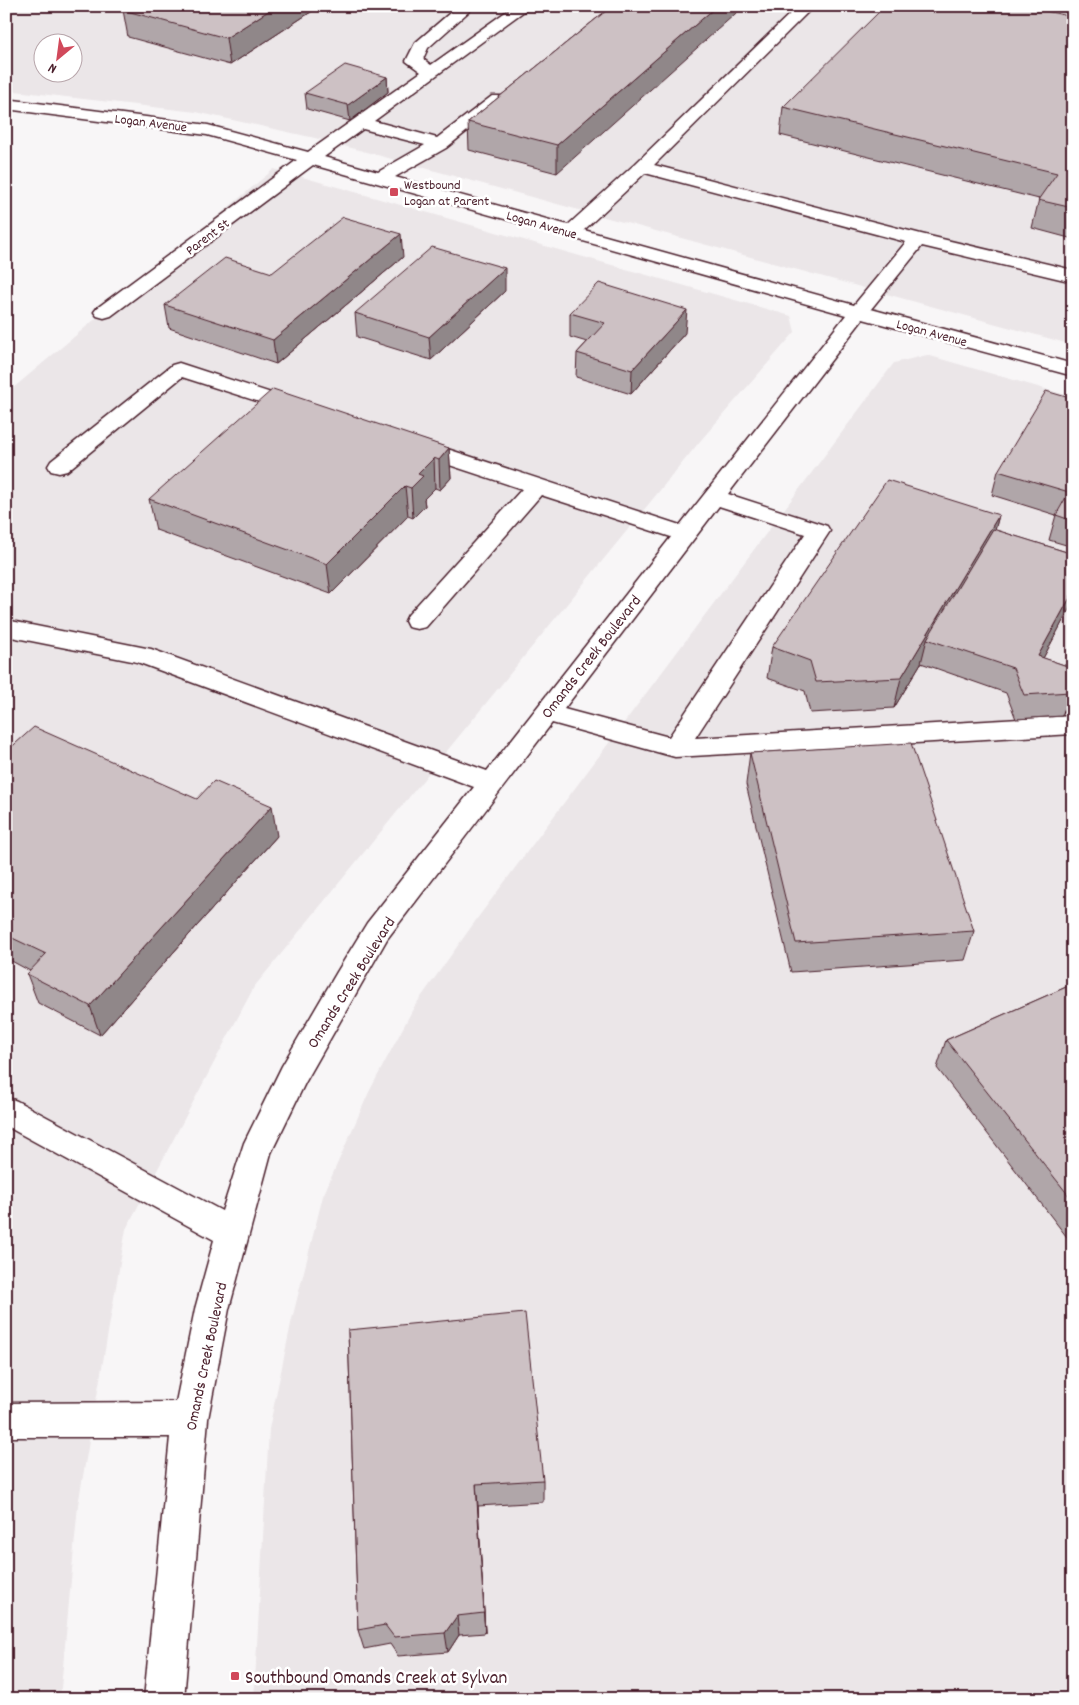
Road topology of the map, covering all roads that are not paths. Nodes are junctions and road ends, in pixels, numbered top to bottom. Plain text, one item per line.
1 (468, 6) edge
2 (524, 6) edge
3 (807, 6) edge
4 (432, 72) junction
5 (510, 90) edge
6 (6, 104) edge
7 (360, 123) junction
8 (440, 144) junction
9 (310, 159) junction
10 (642, 167) junction
11 (380, 178) junction
12 (571, 232) junction
13 (918, 239) junction
14 (1073, 276) edge
15 (104, 312) dead end
16 (858, 312) junction
17 (1073, 370) edge
18 (320, 415) edge
19 (396, 440) edge
20 (59, 466) dead end
21 (538, 486) junction
22 (714, 497) junction
23 (686, 534) junction
24 (417, 620) dead end
25 (6, 628) edge
26 (547, 712) junction
27 (1073, 725) edge
28 (675, 748) junction
29 (492, 784) junction
30 (6, 1110) edge
31 (232, 1233) junction
32 (190, 1419) junction
33 (6, 1420) edge
34 (164, 1699) edge

1 - 4 street
2 - 4 street, Parent St
3 - 10 street
4 - 7 street, Parent St
5 - 8 street
6 - 9 street, Logan Avenue
7 - 8 street
7 - 9 street, Parent St
8 - 11 street
9 - 11 street, Logan Avenue
9 - 15 street, Parent St
10 - 12 street
10 - 13 street
11 - 12 street, Logan Avenue
12 - 16 street, Logan Avenue
13 - 14 street
13 - 16 street, Omands Creek Boulevard
16 - 17 street, Logan Avenue
16 - 22 street, Omands Creek Boulevard
18 - 20 street
19 - 21 street
21 - 23 street
21 - 24 street
22 - 23 street, Omands Creek Boulevard
22 - 28 street
23 - 26 street, Omands Creek Boulevard
25 - 29 street
26 - 28 street
26 - 29 street, Omands Creek Boulevard
27 - 28 street
29 - 31 street, Omands Creek Boulevard
30 - 31 street
31 - 32 street, Omands Creek Boulevard
32 - 33 street
32 - 34 street, Omands Creek Boulevard

